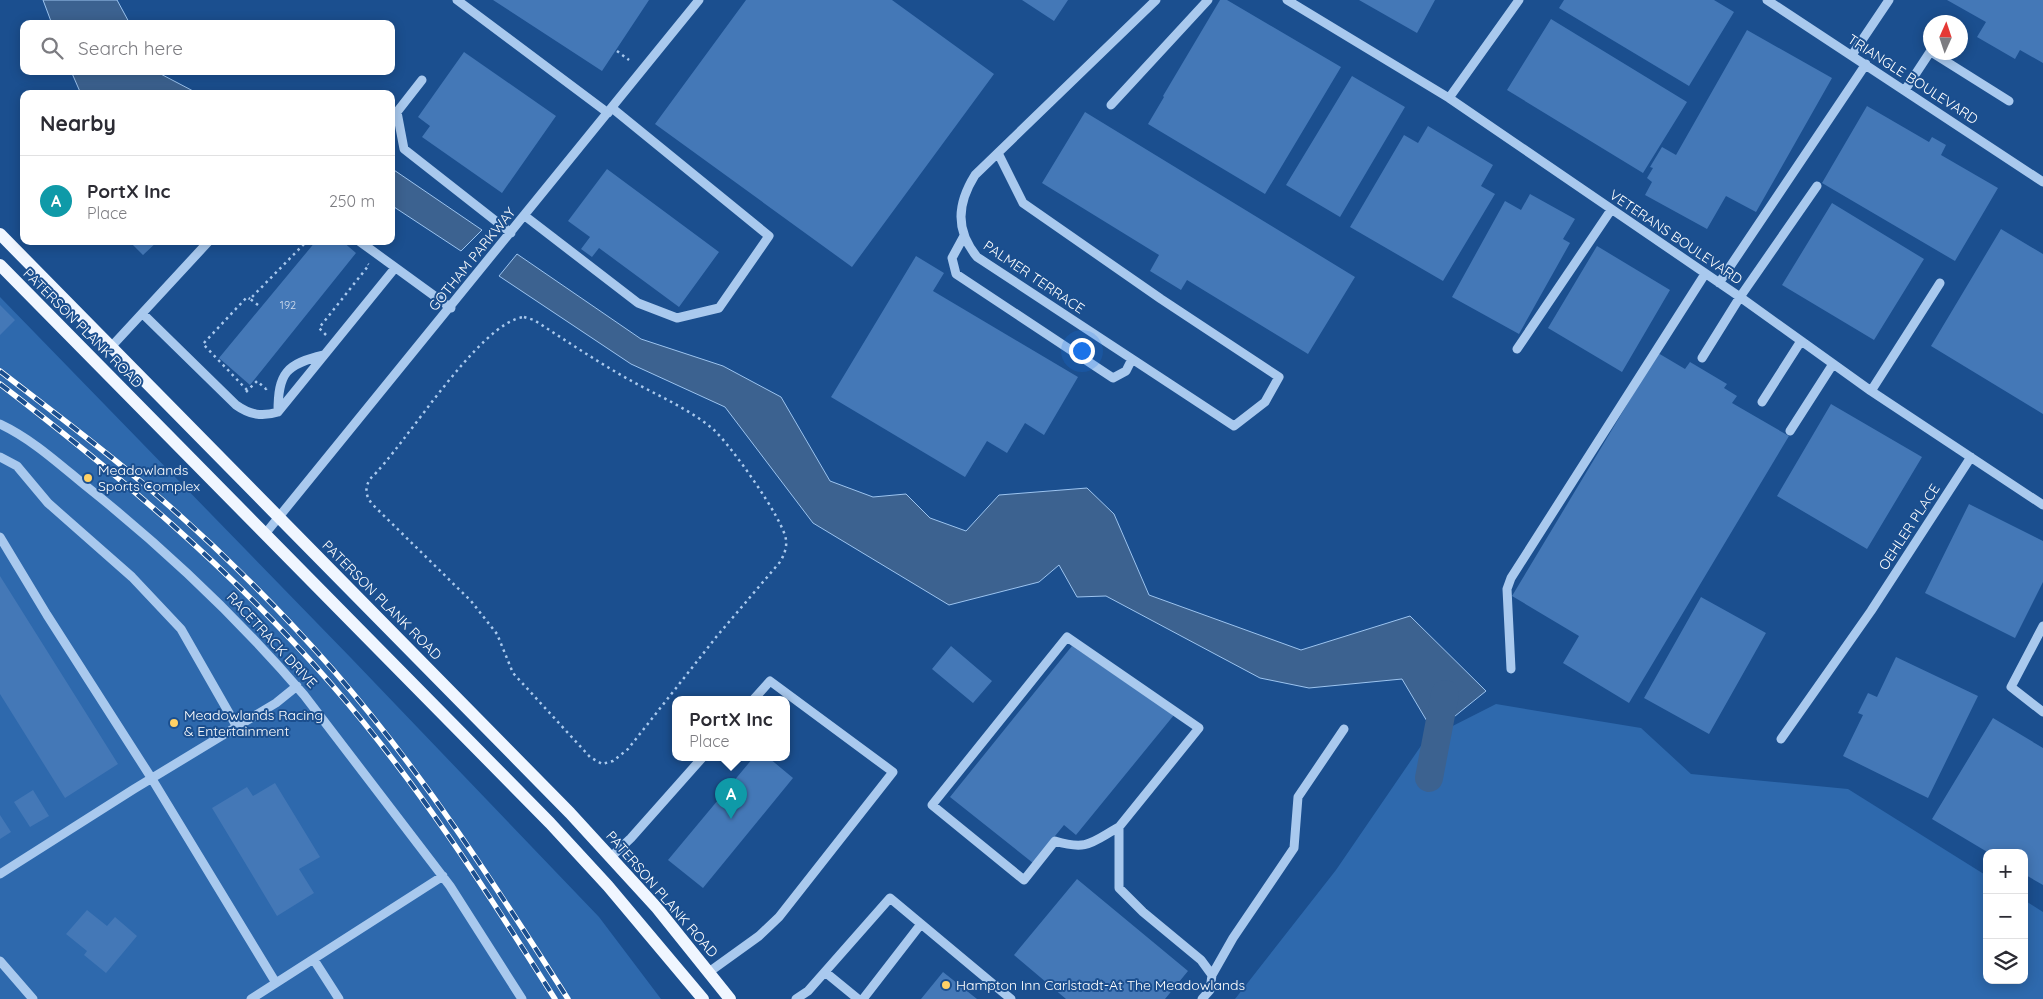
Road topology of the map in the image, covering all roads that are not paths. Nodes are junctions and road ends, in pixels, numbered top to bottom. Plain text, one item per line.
1 (457, 0) edge
2 (699, 0) edge
3 (1156, 0) edge
4 (1208, 0) edge
5 (1287, 0) edge
6 (1519, 0) edge
7 (1767, 0) edge
8 (1890, 0) edge
9 (1852, 56) junction
10 (1926, 60) edge
11 (1944, 60) edge
12 (1866, 64) junction
13 (422, 80) dead end
14 (1905, 90) junction
15 (1449, 98) junction
16 (2009, 101) dead end
17 (1111, 105) dead end
18 (610, 110) junction
19 (998, 153) junction
20 (2043, 182) edge
21 (1817, 186) dead end
22 (1611, 210) junction
23 (525, 216) junction
24 (511, 233) junction
25 (0, 234) edge
26 (964, 236) junction
27 (205, 245) edge
28 (364, 245) edge
29 (0, 265) edge
30 (395, 268) junction
31 (1705, 274) junction
32 (1940, 282) dead end
33 (1719, 283) junction
34 (1740, 297) junction
35 (450, 308) junction
36 (143, 314) junction
37 (1802, 341) junction
38 (111, 347) junction
39 (1517, 349) dead end
40 (324, 355) junction
41 (1702, 358) dead end
42 (1132, 359) junction
43 (1833, 364) junction
44 (1871, 391) junction
45 (1762, 402) dead end
46 (278, 412) junction
47 (0, 424) edge
48 (1790, 431) dead end
49 (1971, 457) junction
50 (1, 459) edge
51 (2043, 505) edge
52 (280, 517) junction
53 (265, 534) junction
54 (0, 537) edge
55 (2043, 626) edge
56 (1511, 669) dead end
57 (297, 686) junction
58 (757, 696) edge
59 (2043, 712) edge
60 (236, 727) junction
61 (1344, 729) dead end
62 (1781, 739) dead end
63 (699, 761) edge
64 (152, 779) junction
65 (1120, 826) junction
66 (611, 857) junction
67 (0, 874) edge
68 (443, 876) junction
69 (921, 924) junction
70 (314, 960) junction
71 (0, 961) edge
72 (681, 972) junction
73 (709, 972) junction
74 (825, 972) junction
75 (1212, 975) junction
76 (276, 983) junction
77 (810, 995) edge
78 (33, 999) edge
79 (251, 999) edge
80 (339, 999) edge
81 (522, 999) edge
82 (694, 999) edge
83 (703, 999) edge
84 (730, 999) edge
85 (796, 999) edge
86 (858, 999) edge
87 (862, 999) edge
88 (1011, 999) edge
89 (1202, 999) edge

1 - 18 street
2 - 18 street, GOTHAM PARKWAY
3 - 19 street, PALMER TERRACE
4 - 17 street
5 - 15 street, VETERANS BOULEVARD
6 - 15 street
7 - 9 street, TRIANGLE BOULEVARD
8 - 9 street
9 - 12 street, TRIANGLE BOULEVARD
10 - 14 street
11 - 16 street
12 - 14 street, TRIANGLE BOULEVARD
12 - 33 street
13 - 24 street
14 - 20 street, TRIANGLE BOULEVARD
15 - 22 street, VETERANS BOULEVARD
18 - 23 street, GOTHAM PARKWAY
18 - 23 street
19 - 26 street, PALMER TERRACE
19 - 42 street, PALMER TERRACE
21 - 34 street
22 - 31 street, VETERANS BOULEVARD
22 - 39 street
23 - 24 street, GOTHAM PARKWAY
24 - 35 street, GOTHAM PARKWAY
25 - 38 main road, PATERSON PLANK ROAD
26 - 42 street, PALMER TERRACE
26 - 42 street
27 - 36 street
28 - 30 street
29 - 53 main road, PATERSON PLANK ROAD
30 - 35 street
30 - 40 street
31 - 33 street, VETERANS BOULEVARD
31 - 56 street
32 - 44 street
33 - 34 street, VETERANS BOULEVARD
34 - 37 street, VETERANS BOULEVARD
34 - 41 street
35 - 52 street, GOTHAM PARKWAY
36 - 38 street
36 - 46 street
37 - 43 street, VETERANS BOULEVARD
37 - 45 street
38 - 52 main road, PATERSON PLANK ROAD
40 - 46 street
40 - 46 street
43 - 44 street, VETERANS BOULEVARD
43 - 48 street
44 - 49 street, VETERANS BOULEVARD
47 - 57 street, RACETRACK DRIVE
49 - 51 street, VETERANS BOULEVARD
49 - 62 street, OEHLER PLACE
50 - 60 street
52 - 53 street, GOTHAM PARKWAY
52 - 66 main road, PATERSON PLANK ROAD
53 - 72 main road, PATERSON PLANK ROAD
54 - 64 street
55 - 59 street
57 - 60 street
57 - 68 street, RACETRACK DRIVE
58 - 73 street
60 - 64 street
61 - 75 street
63 - 66 street
64 - 67 street
64 - 76 street
65 - 65 street
65 - 75 street
66 - 73 main road, PATERSON PLANK ROAD
68 - 70 street
68 - 81 street, RACETRACK DRIVE
69 - 74 street
69 - 87 street
69 - 88 street
70 - 76 street
70 - 80 street
71 - 78 street
72 - 82 main road
72 - 83 main road, PATERSON PLANK ROAD
73 - 84 main road, PATERSON PLANK ROAD
74 - 77 street
74 - 86 street
75 - 89 street
76 - 79 street
77 - 85 street

